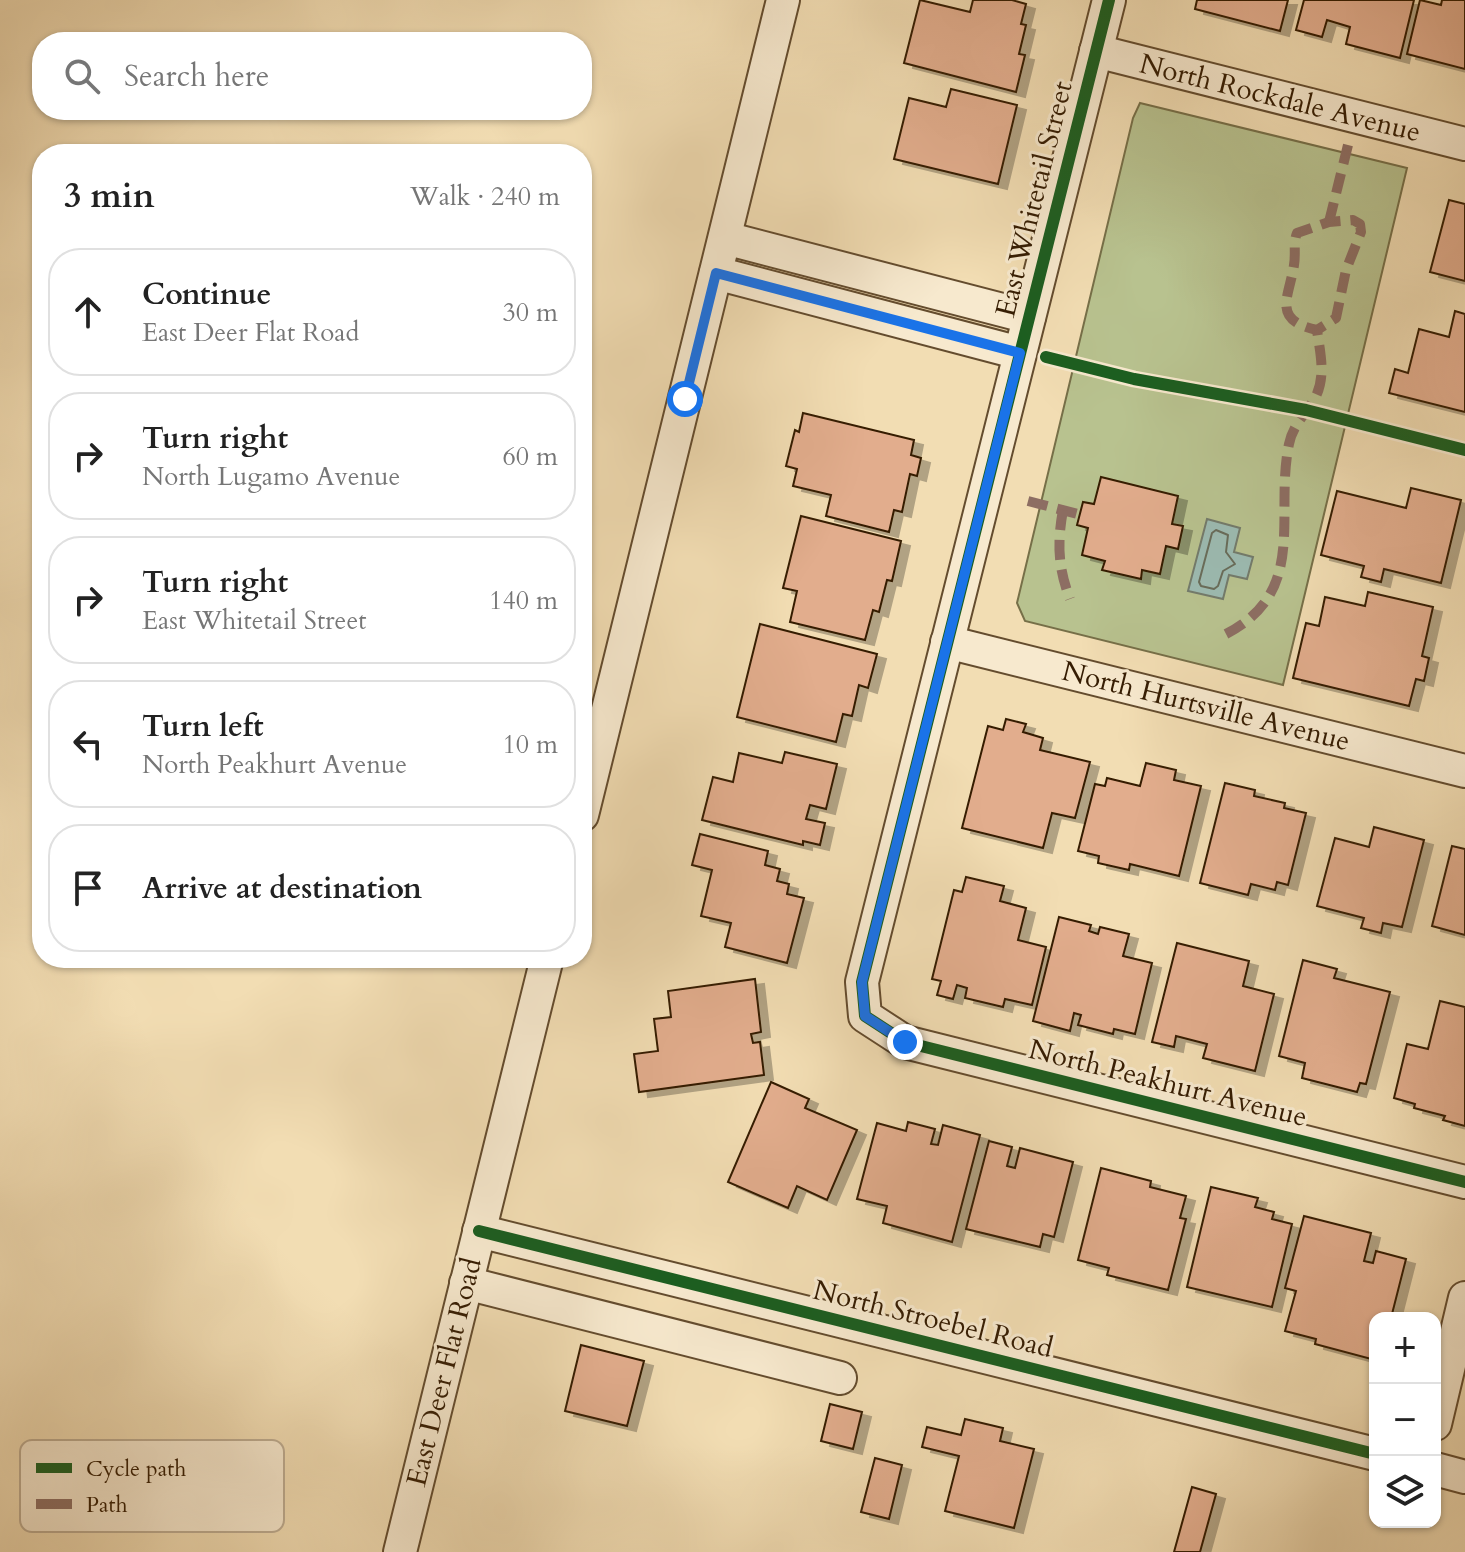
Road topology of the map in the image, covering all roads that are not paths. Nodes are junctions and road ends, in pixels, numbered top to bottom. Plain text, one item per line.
1 (783, 0) edge
2 (1109, 0) edge
3 (1096, 51) junction
4 (1465, 144) edge
5 (725, 238) junction
6 (716, 273) junction
7 (1029, 317) junction
8 (1020, 353) junction
9 (947, 642) junction
10 (1465, 771) edge
11 (592, 775) edge
12 (545, 968) edge
13 (865, 1016) joint
14 (1465, 1182) edge
15 (479, 1231) junction
16 (466, 1283) junction
17 (1465, 1298) edge
18 (840, 1378) dead end
19 (1441, 1399) edge
20 (1369, 1453) edge
21 (1441, 1471) edge
22 (1465, 1477) edge
23 (400, 1552) edge

1 - 5 street
2 - 3 street, East Whitetail Street
3 - 4 street, North Rockdale Avenue
3 - 7 street, East Whitetail Street
5 - 6 street
5 - 7 street
6 - 8 street
6 - 11 street
7 - 8 street, East Whitetail Street
8 - 9 street, East Whitetail Street
9 - 10 street, North Hurtsville Avenue
9 - 13 street, East Whitetail Street
12 - 15 street, East Deer Flat Road
13 - 14 street, North Peakhurt Avenue
15 - 16 street, East Deer Flat Road
15 - 20 street, North Stroebel Road
16 - 18 street
16 - 23 street, East Deer Flat Road
17 - 19 street
21 - 22 street

